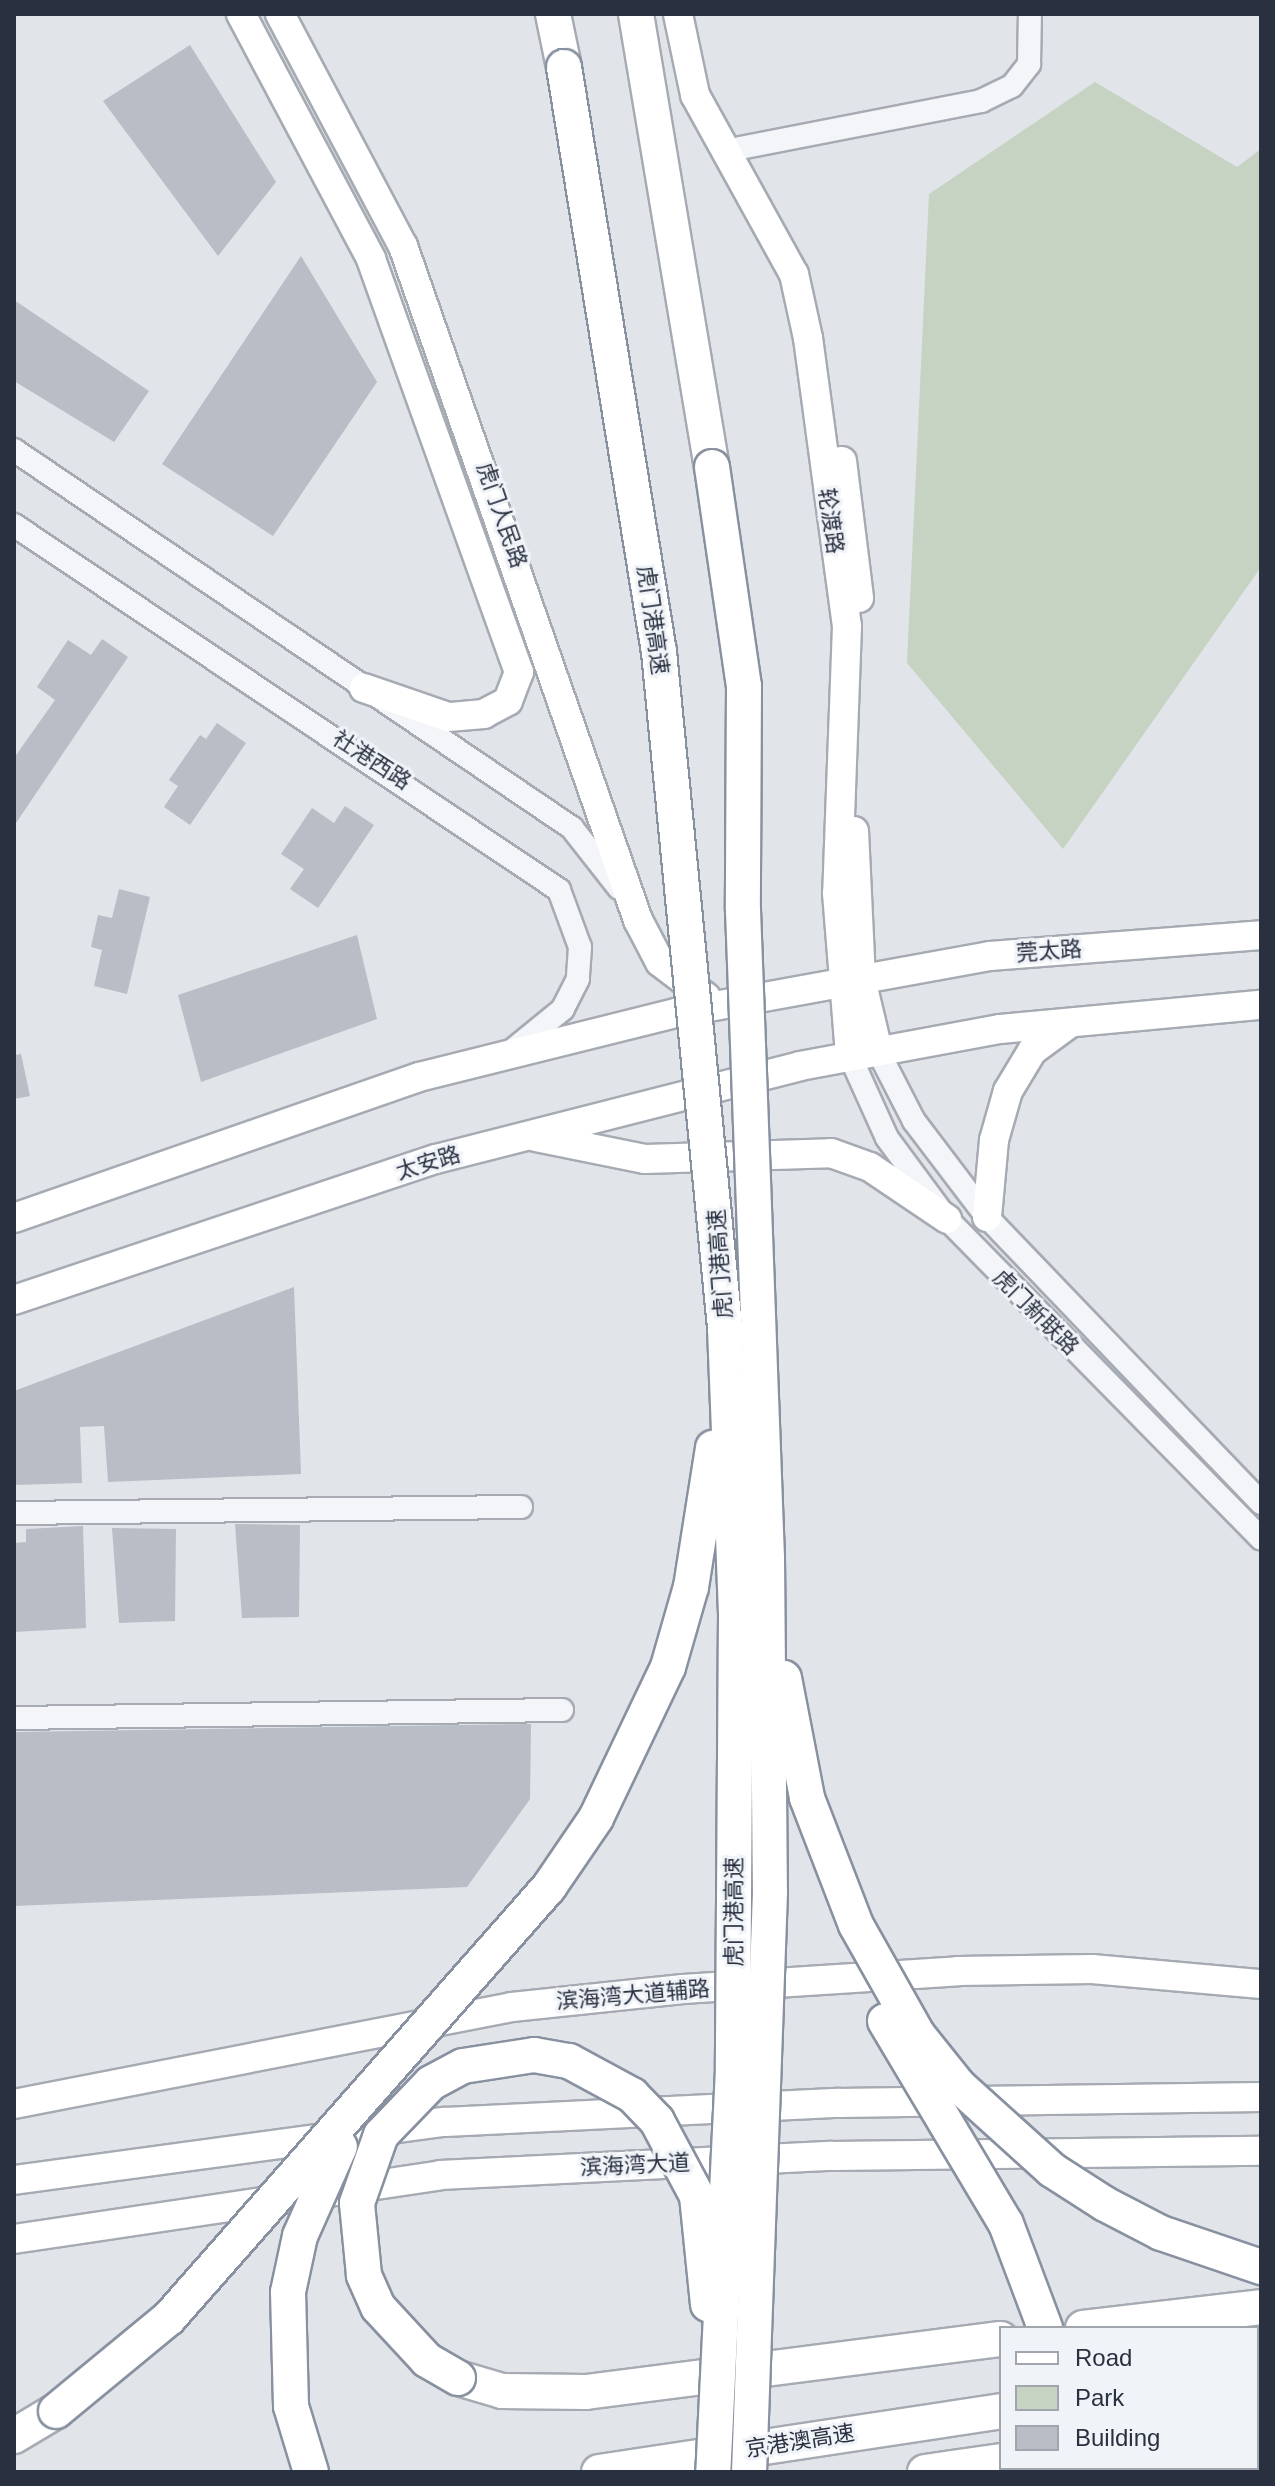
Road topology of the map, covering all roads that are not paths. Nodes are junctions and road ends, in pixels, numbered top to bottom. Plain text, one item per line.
1 (241, 14) edge
2 (280, 14) edge
3 (553, 14) edge
4 (636, 14) edge
5 (678, 14) edge
6 (693, 14) edge
7 (1030, 14) edge
8 (740, 148) junction
9 (14, 450) edge
10 (14, 525) edge
11 (364, 688) junction
12 (638, 920) junction
13 (1261, 935) edge
14 (850, 981) junction
15 (721, 1004) junction
16 (1261, 1005) edge
17 (1070, 1023) junction
18 (878, 1051) junction
19 (506, 1055) junction
20 (850, 1056) junction
21 (523, 1137) junction
22 (987, 1217) junction
23 (14, 1218) edge
24 (947, 1219) junction
25 (14, 1300) edge
26 (725, 1328) junction
27 (1261, 1503) edge
28 (521, 1507) dead end
29 (14, 1513) edge
30 (1261, 1538) edge
31 (767, 1558) junction
32 (562, 1710) dead end
33 (14, 1718) edge
34 (807, 1798) junction
35 (1261, 1984) edge
36 (384, 2074) junction
37 (1261, 2097) edge
38 (14, 2104) edge
39 (1261, 2151) edge
40 (14, 2180) edge
41 (14, 2239) edge
42 (1261, 2267) edge
43 (1261, 2307) edge
44 (1044, 2326) edge
45 (1100, 2326) edge
46 (999, 2339) edge
47 (710, 2376) edge
48 (710, 2376) edge
49 (710, 2376) edge
50 (710, 2376) edge
51 (999, 2411) edge
52 (714, 2433) junction
53 (14, 2436) edge
54 (999, 2461) edge
55 (311, 2472) edge
56 (599, 2472) edge
57 (713, 2472) edge
58 (749, 2472) edge
59 (925, 2472) edge

1 - 11 main road, 虎门人民路
2 - 12 main road, 虎门人民路
3 - 26 highway, 虎门港高速, bridge
4 - 31 highway, 虎门港高速, bridge
5 - 14 main road, 轮渡路
6 - 8 main road, 轮渡路
7 - 8 street
8 - 14 main road, 轮渡路
9 - 11 street
10 - 19 street, 社港西路
11 - 12 street
12 - 15 main road, 虎门人民路
13 - 14 main road, 莞太路
14 - 15 main road
14 - 18 main road, 轮渡路
14 - 20 main road, 轮渡路
15 - 19 main road
16 - 17 main road
17 - 18 main road, 太安路
17 - 22 main road
18 - 20 main road, 太安路
18 - 22 street, 虎门新联路
19 - 23 main road
20 - 21 main road, 太安路
20 - 24 street, 虎门新联路
21 - 24 main road
21 - 25 main road, 太安路
22 - 27 street, 虎门新联路
24 - 30 street, 虎门新联路
26 - 36 highway, bridge
26 - 52 highway, 虎门港高速, bridge
28 - 29 street
31 - 34 highway, bridge
31 - 58 highway, 虎门港高速, bridge
32 - 33 street
34 - 42 highway, bridge
34 - 44 highway, bridge
35 - 38 main road, 滨海湾大道辅路
36 - 53 highway, bridge
36 - 55 highway, bridge
37 - 40 main road, bridge
39 - 41 main road, 滨海湾大道, bridge
43 - 45 highway
46 - 47 highway, bridge
48 - 49 highway, bridge
50 - 52 highway, bridge
51 - 56 highway, 京港澳高速
52 - 57 highway, 虎门港高速, bridge
54 - 59 highway

